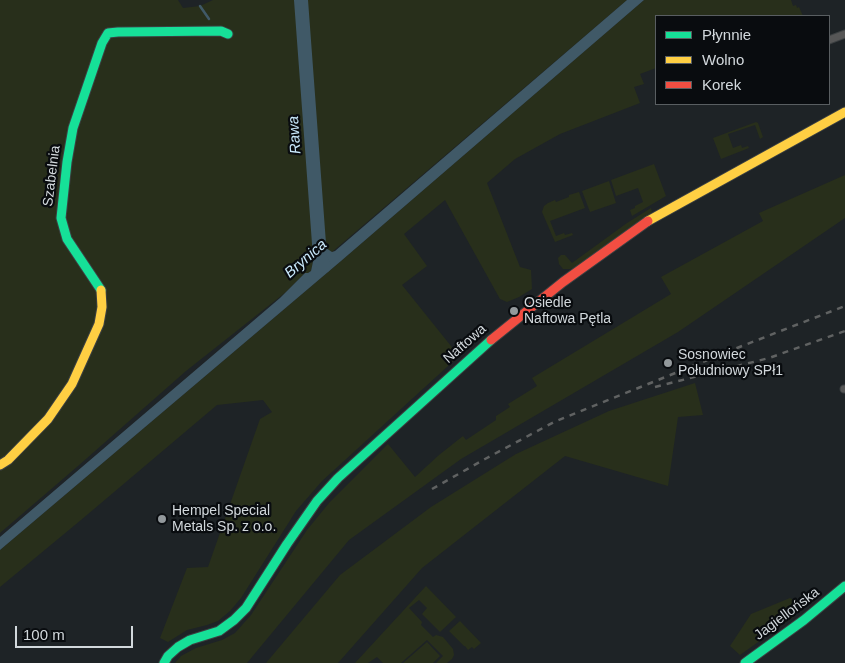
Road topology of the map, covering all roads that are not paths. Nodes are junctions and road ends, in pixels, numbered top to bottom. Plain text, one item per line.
1 (228, 34) dead end
2 (845, 34) edge
3 (830, 40) edge
4 (845, 112) edge
5 (0, 466) edge
6 (845, 586) edge
7 (164, 663) edge
8 (745, 663) edge

1 - 5 street, Szabelnia
2 - 3 street
4 - 7 street, Naftowa
6 - 8 street, Jagiellońska

